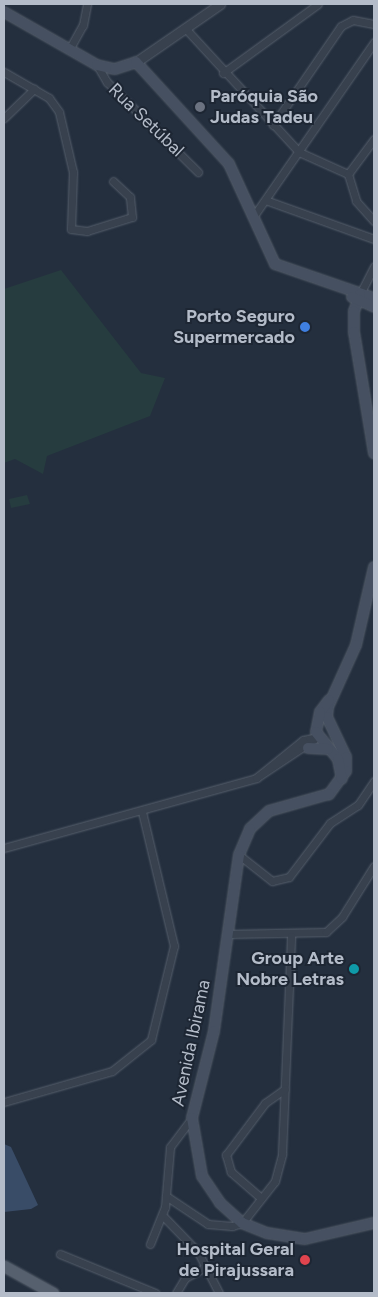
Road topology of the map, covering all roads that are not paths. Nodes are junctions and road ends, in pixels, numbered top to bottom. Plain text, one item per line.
1 (87, 4) edge
2 (220, 4) edge
3 (318, 4) edge
4 (4, 12) edge
5 (374, 24) edge
6 (185, 28) junction
7 (374, 42) edge
8 (70, 48) junction
9 (136, 62) junction
10 (97, 65) junction
11 (4, 72) edge
12 (223, 73) junction
13 (34, 89) junction
14 (4, 118) edge
15 (273, 125) junction
16 (374, 142) edge
17 (299, 152) junction
18 (198, 172) dead end
19 (348, 174) junction
20 (113, 181) dead end
21 (268, 201) junction
22 (252, 217) junction
23 (374, 221) edge
24 (374, 239) edge
25 (374, 266) edge
26 (359, 297) junction
27 (374, 298) edge
28 (374, 307) edge
29 (370, 394) edge
30 (374, 453) edge
31 (374, 568) edge
32 (331, 697) junction
33 (327, 717) junction
34 (318, 737) junction
35 (337, 738) junction
36 (308, 748) junction
37 (329, 749) junction
38 (256, 778) junction
39 (342, 780) junction
40 (374, 780) edge
41 (142, 812) junction
42 (4, 848) edge
43 (238, 855) junction
44 (374, 866) edge
45 (227, 934) junction
46 (291, 936) junction
47 (285, 1089) junction
48 (4, 1102) edge
49 (192, 1118) junction
50 (166, 1196) junction
51 (261, 1198) junction
52 (163, 1216) junction
53 (242, 1222) junction
54 (374, 1223) edge
55 (150, 1244) dead end
56 (60, 1254) dead end
57 (4, 1266) edge
58 (206, 1268) junction
59 (53, 1293) edge
60 (155, 1293) edge
61 (176, 1293) edge
62 (219, 1293) edge

1 - 8 street
2 - 6 street
3 - 12 street
4 - 8 main road
5 - 15 street
6 - 9 street
6 - 12 street
7 - 17 street
8 - 10 main road
9 - 10 main road
9 - 22 main road
10 - 18 street, Rua Setúbal
11 - 13 street
12 - 15 street
13 - 14 street
13 - 20 street
15 - 17 street
16 - 19 street
17 - 19 street
17 - 21 street
19 - 23 street
21 - 22 street
21 - 24 street
22 - 26 main road
25 - 26 street
26 - 27 main road
26 - 28 main road
26 - 29 main road
29 - 30 main road
31 - 32 main road
32 - 33 main road
32 - 34 main road
33 - 34 main road
33 - 35 main road
34 - 35 main road
34 - 36 street
34 - 37 main road
34 - 38 street
35 - 39 main road
36 - 37 main road
36 - 38 street
37 - 39 main road
38 - 41 street
39 - 43 main road, Avenida Ibirama
40 - 43 street
41 - 42 street
41 - 48 street
43 - 45 main road, Avenida Ibirama
44 - 46 street
45 - 46 street
45 - 49 main road, Avenida Ibirama
46 - 47 street
47 - 51 street
47 - 51 street
49 - 50 street
49 - 53 main road, Avenida Ibirama
50 - 52 street
50 - 53 street
51 - 53 street
52 - 55 street
52 - 58 street
53 - 54 main road, Avenida Ibirama
56 - 60 street
57 - 59 main road
58 - 61 street
58 - 62 street

